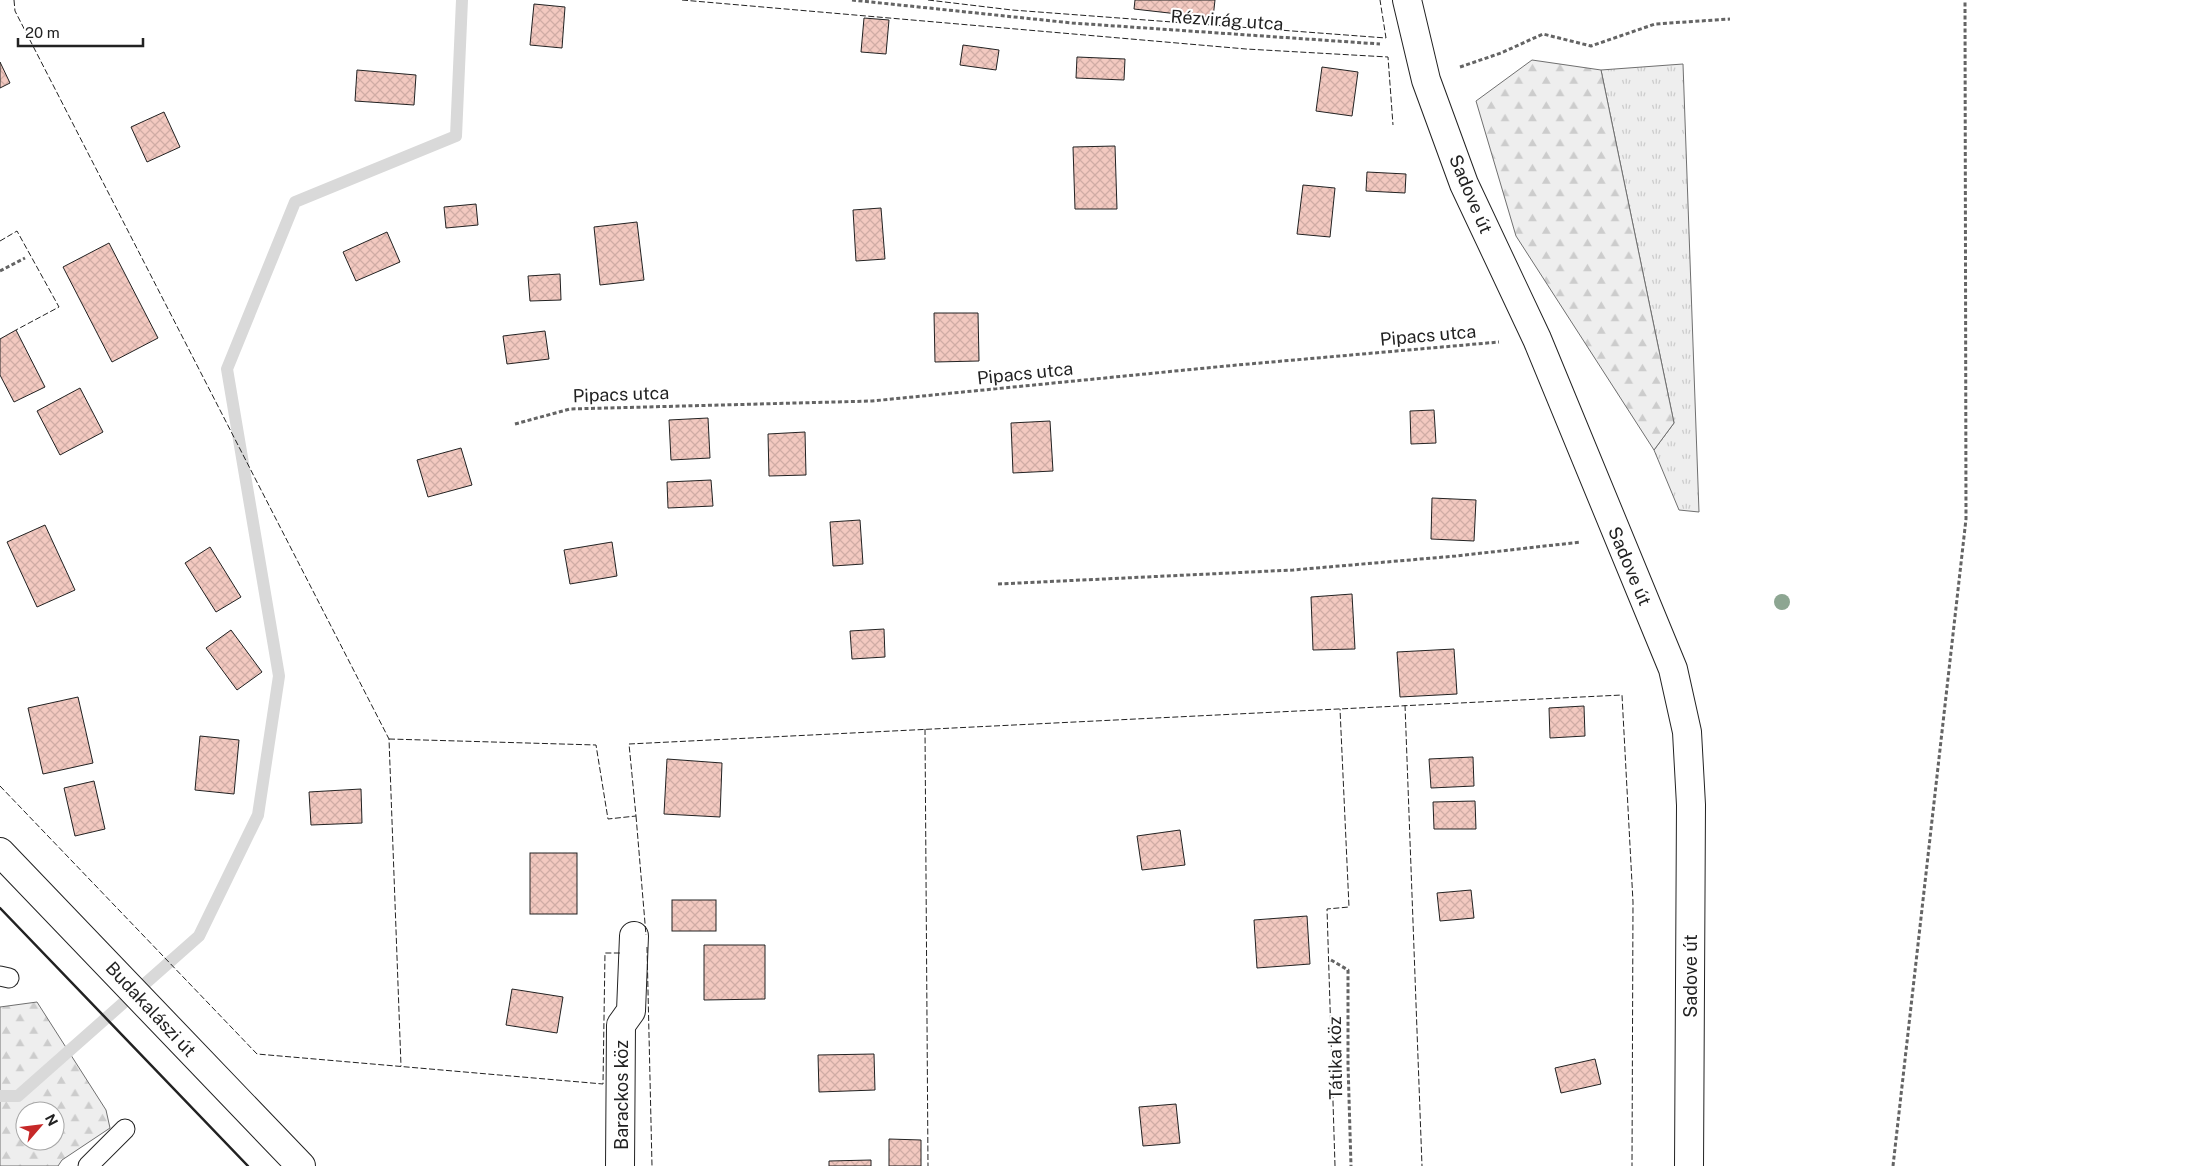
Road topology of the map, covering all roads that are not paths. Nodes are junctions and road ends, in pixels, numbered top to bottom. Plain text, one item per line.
1 (1407, 0) edge
2 (0, 852) edge
3 (634, 936) dead end
4 (125, 1128) dead end
5 (88, 1166) edge
6 (301, 1166) edge
7 (620, 1166) edge
8 (1689, 1166) edge

1 - 8 street, Sadove út
2 - 6 street, Budakalászi út
3 - 7 street, Barackos köz
4 - 5 lane

